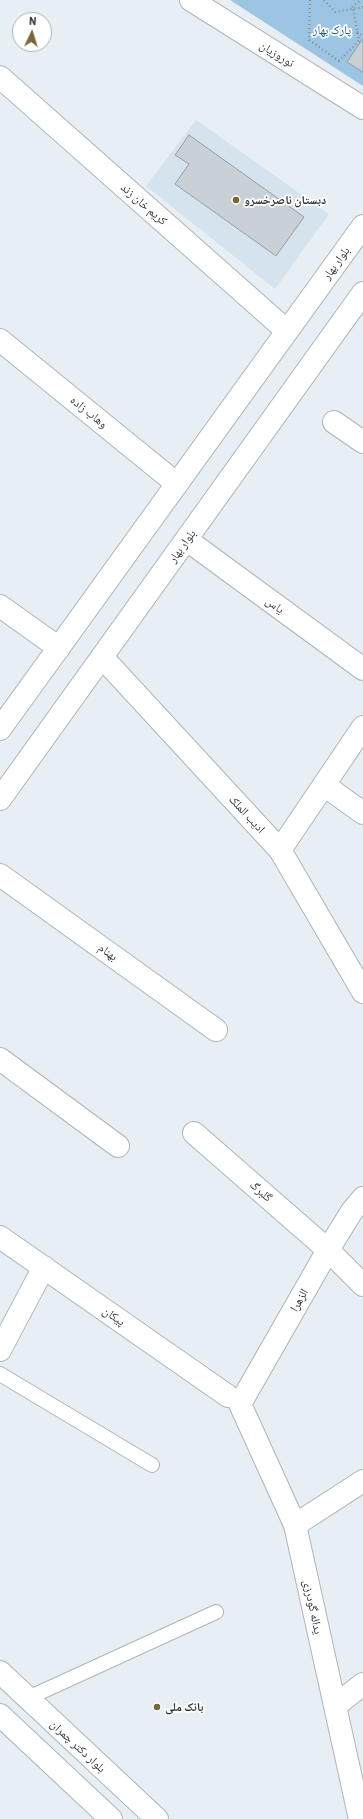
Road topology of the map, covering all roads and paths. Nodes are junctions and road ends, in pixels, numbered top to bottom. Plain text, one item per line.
1 (191, 0) edge
2 (310, 0) edge
3 (324, 0) edge
4 (361, 0) edge
5 (363, 7) edge
6 (352, 8) junction
7 (357, 32) junction
8 (363, 36) edge
9 (0, 77) edge
10 (363, 108) edge
11 (363, 226) edge
12 (363, 293) edge
13 (287, 331) junction
14 (0, 340) edge
15 (334, 422) dead end
16 (363, 442) edge
17 (177, 484) junction
18 (187, 540) junction
19 (0, 606) edge
20 (59, 648) junction
21 (102, 657) junction
22 (363, 669) edge
23 (363, 726) edge
24 (0, 729) edge
25 (324, 785) junction
26 (1, 794) edge
27 (363, 813) edge
28 (280, 850) junction
29 (0, 875) edge
30 (363, 992) edge
31 (216, 1030) dead end
32 (0, 1059) edge
33 (194, 1133) dead end
34 (118, 1146) dead end
35 (363, 1198) edge
36 (0, 1237) edge
37 (328, 1250) junction
38 (44, 1267) junction
39 (363, 1285) edge
40 (0, 1350) edge
41 (0, 1374) edge
42 (234, 1400) junction
43 (152, 1465) dead end
44 (363, 1481) edge
45 (295, 1525) junction
46 (216, 1612) dead end
47 (0, 1672) edge
48 (363, 1684) edge
49 (28, 1698) junction
50 (335, 1706) junction
51 (0, 1715) edge
52 (361, 1816) edge
53 (111, 1819) edge
54 (157, 1819) edge

1 - 10 street, نوروزیان
2 - 7 path
3 - 6 path
4 - 6 path
5 - 6 path
6 - 7 path
7 - 8 path
9 - 13 street, کریم خان زند
11 - 13 street, بلوار بهار
12 - 18 street, بلوار بهار
13 - 17 street, بلوار بهار
14 - 17 street, وهاب زاده
15 - 16 street
17 - 20 street, بلوار بهار
18 - 21 street, بلوار بهار
18 - 22 street, یاس
19 - 20 street
20 - 24 street, بلوار بهار
21 - 26 street, بلوار بهار
21 - 28 street, ادیب الملک
23 - 25 street
25 - 27 street
25 - 28 street
28 - 30 street, ادیب الملک
29 - 31 street, بهنام
32 - 34 street
33 - 37 street, گلبرگ
35 - 37 street, الزهرا
36 - 38 street, پیکان
37 - 39 street, گلبرگ
37 - 42 street, الزهرا
38 - 40 street
38 - 42 street, پیکان
41 - 43 lane
42 - 45 street, یداله گودرزی
44 - 45 street
45 - 50 street, یداله گودرزی
46 - 49 lane
47 - 49 street, بلوار دکتر چمران
48 - 50 street
49 - 54 street, بلوار دکتر چمران
50 - 52 street, یداله گودرزی
51 - 53 street

